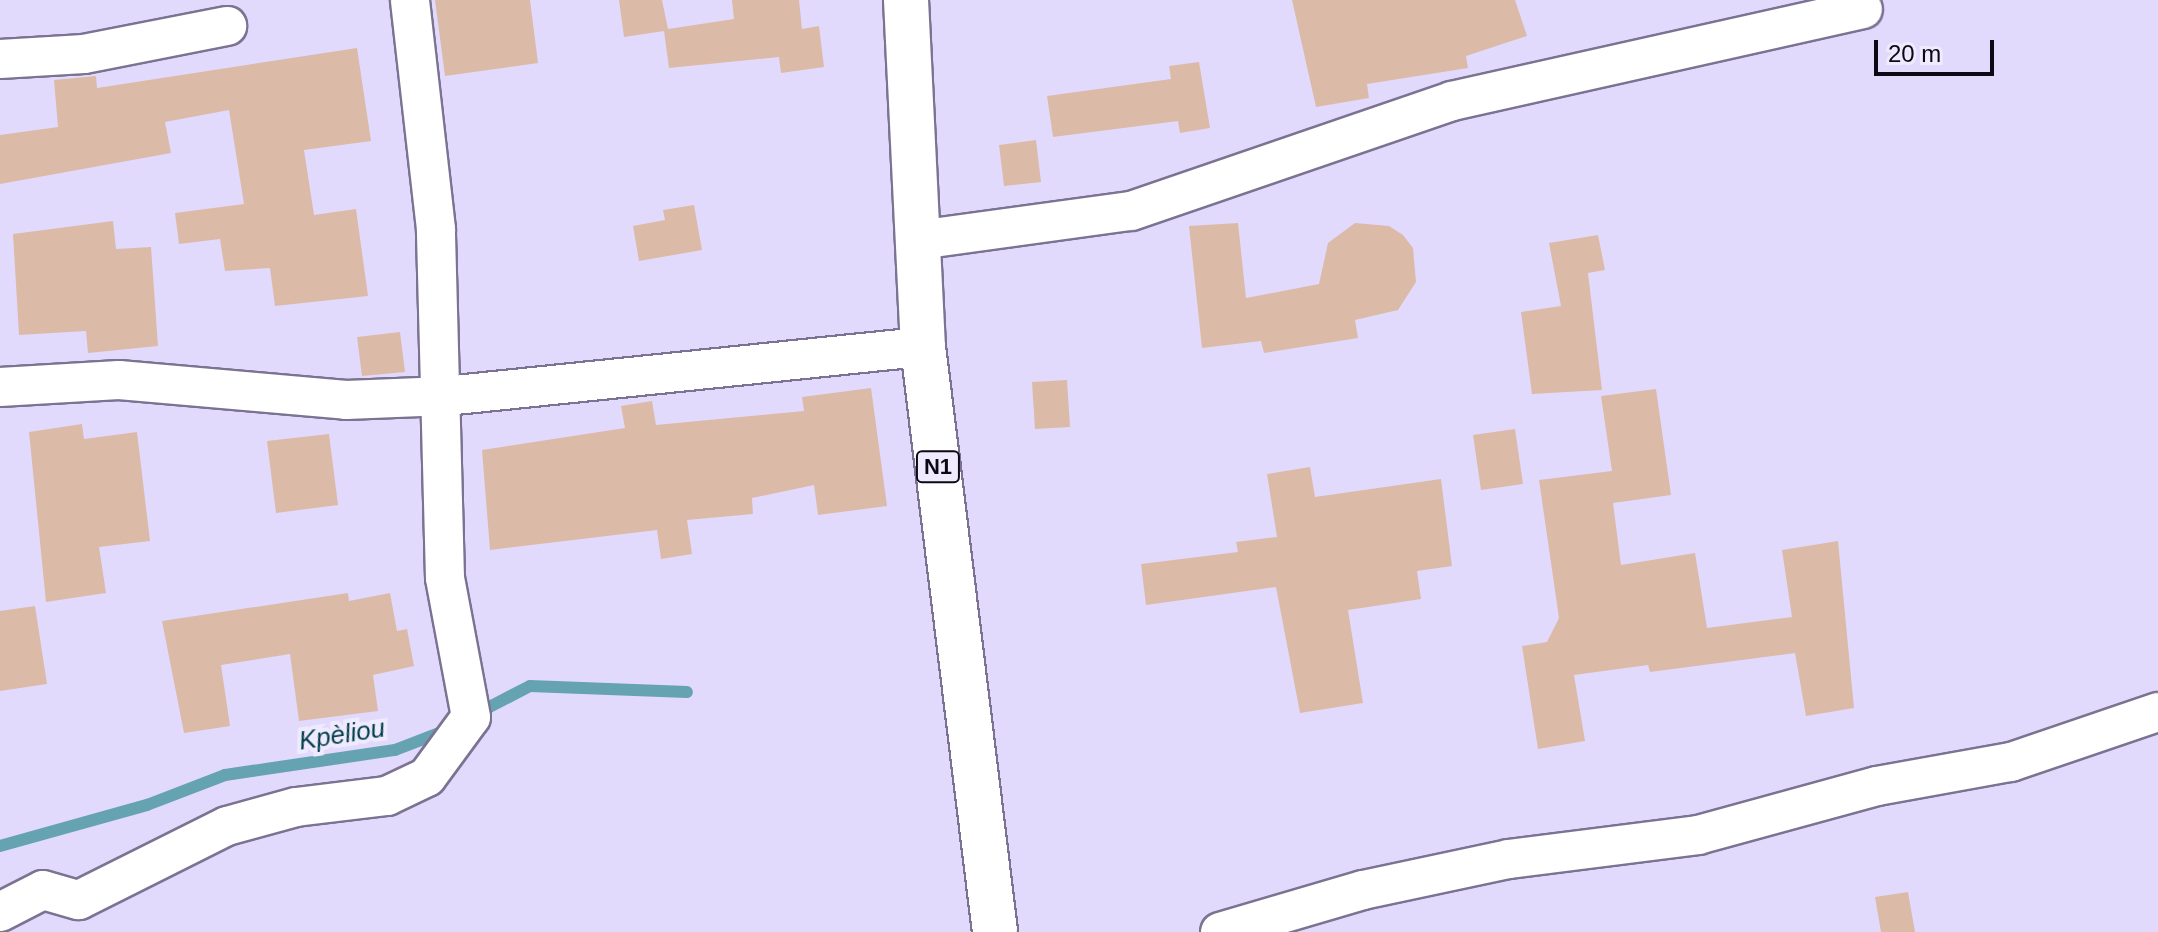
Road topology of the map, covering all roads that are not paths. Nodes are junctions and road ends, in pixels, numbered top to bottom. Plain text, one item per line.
1 (410, 0) edge
2 (906, 0) edge
3 (1863, 9) dead end
4 (227, 26) dead end
5 (0, 59) edge
6 (918, 240) junction
7 (923, 347) junction
8 (0, 387) edge
9 (446, 396) junction
10 (2158, 712) edge
11 (0, 912) edge
12 (995, 932) edge
13 (1220, 932) edge

1 - 9 street
2 - 6 highway, N1
3 - 6 street
4 - 5 street
6 - 7 highway, N1
7 - 9 street
7 - 12 highway, N1
8 - 9 street
9 - 11 street
10 - 13 street

